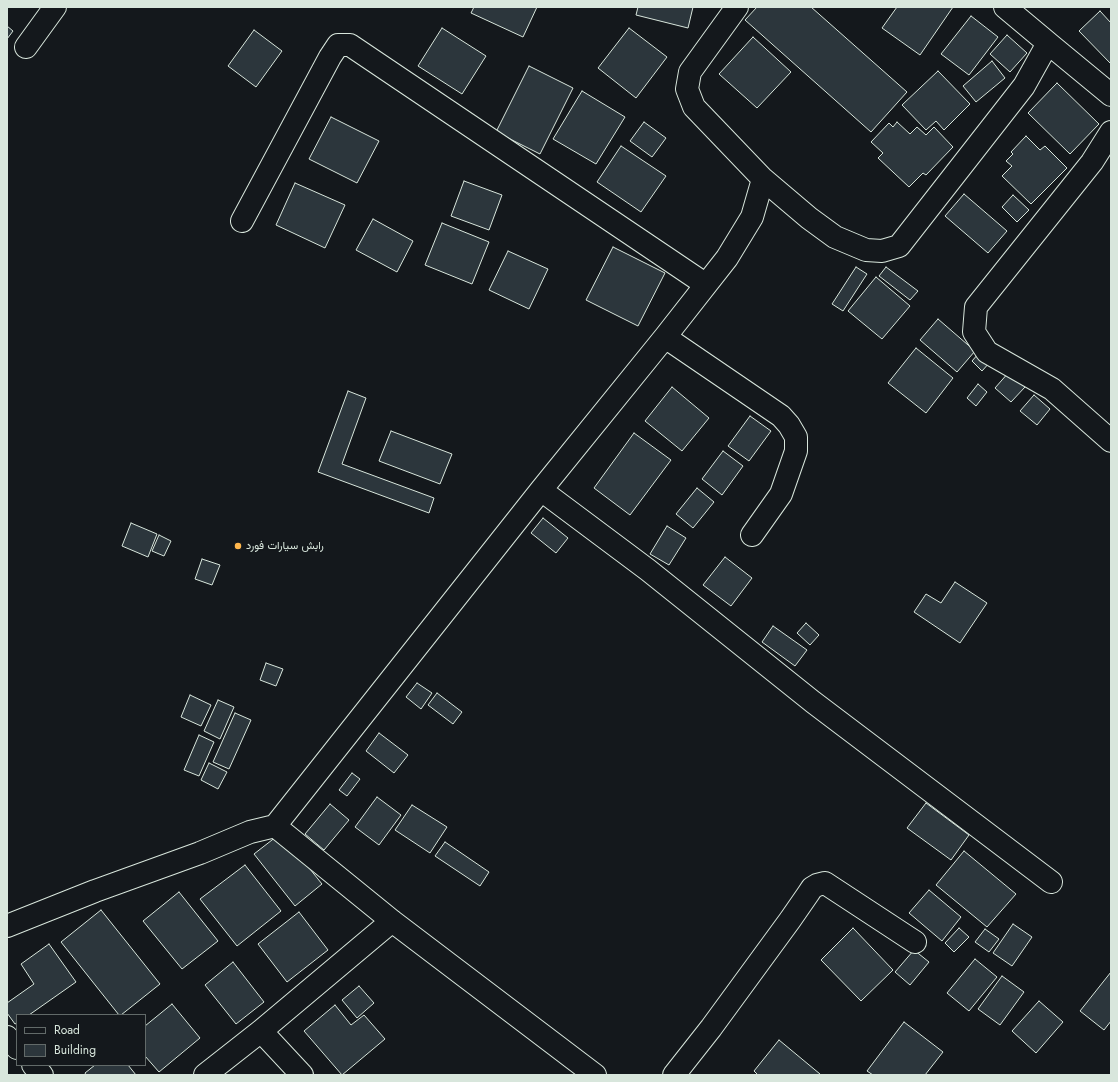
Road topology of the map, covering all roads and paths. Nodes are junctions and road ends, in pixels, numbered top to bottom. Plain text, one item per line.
1 (55, 7) edge
2 (737, 7) edge
3 (1005, 7) edge
4 (1048, 43) junction
5 (26, 47) dead end
6 (1111, 95) edge
7 (1111, 132) edge
8 (763, 179) junction
9 (242, 221) dead end
10 (705, 284) junction
11 (665, 337) junction
12 (1111, 441) edge
13 (541, 490) junction
14 (752, 535) dead end
15 (275, 826) junction
16 (1051, 882) dead end
17 (392, 921) junction
18 (7, 926) edge
19 (915, 942) dead end
20 (261, 1031) junction
21 (7, 1037) edge
22 (16, 1047) edge
23 (34, 1066) edge
24 (42, 1075) edge
25 (205, 1075) edge
26 (302, 1075) edge
27 (595, 1075) edge
28 (674, 1075) edge

1 - 5 street
2 - 8 street
3 - 4 street
4 - 6 street
4 - 8 street
7 - 12 street
8 - 10 street
9 - 10 street
10 - 11 street
11 - 13 street
11 - 14 street
13 - 15 street
13 - 16 street
15 - 17 street
15 - 18 street
17 - 20 street
17 - 27 street
19 - 28 street
20 - 25 street
20 - 26 street
21 - 22 street
23 - 24 street

